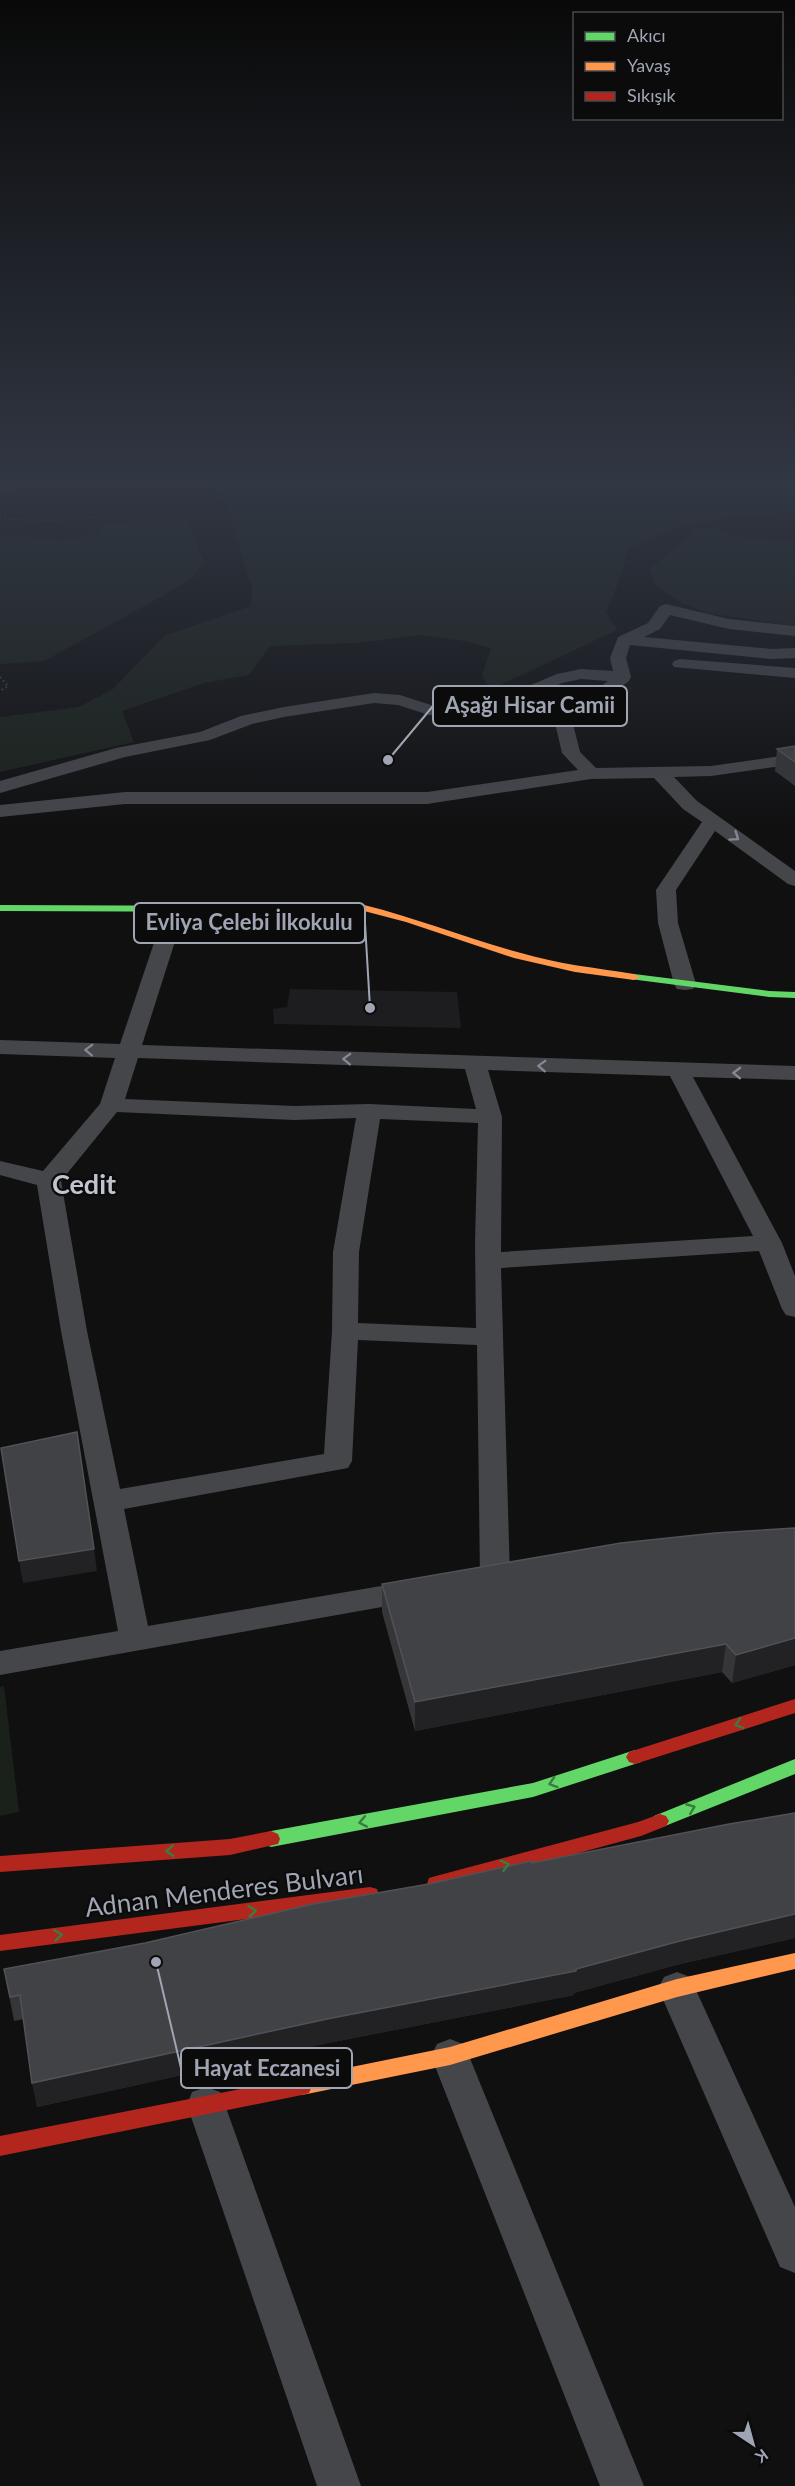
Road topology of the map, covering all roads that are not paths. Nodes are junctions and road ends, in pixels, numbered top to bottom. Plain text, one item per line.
1 (795, 631) edge
2 (624, 640) junction
3 (795, 653) edge
4 (680, 664) dead end
5 (795, 673) edge
6 (623, 677) junction
7 (795, 759) edge
8 (658, 772) junction
9 (591, 774) junction
10 (0, 787) edge
11 (0, 811) edge
12 (712, 821) junction
13 (795, 880) edge
14 (0, 908) edge
15 (175, 910) junction
16 (685, 984) junction
17 (795, 995) edge
18 (0, 1047) edge
19 (128, 1051) junction
20 (476, 1064) junction
21 (679, 1071) junction
22 (795, 1074) edge
23 (111, 1105) junction
24 (369, 1111) junction
25 (490, 1117) junction
26 (0, 1168) edge
27 (48, 1180) junction
28 (768, 1243) junction
29 (489, 1261) junction
30 (795, 1309) edge
31 (345, 1331) junction
32 (490, 1337) junction
33 (107, 1502) junction
34 (528, 1572) edge
35 (472, 1582) junction
36 (135, 1639) junction
37 (0, 1663) edge
38 (795, 1706) edge
39 (795, 1766) edge
40 (0, 1864) edge
41 (417, 1888) edge
42 (383, 1893) edge
43 (0, 1943) edge
44 (795, 1961) edge
45 (677, 1989) junction
46 (450, 2056) junction
47 (206, 2104) junction
48 (0, 2145) edge
49 (795, 2253) edge
50 (339, 2486) edge
51 (622, 2486) edge

1 - 2 street
2 - 3 street
2 - 6 street
4 - 5 street
6 - 9 street
6 - 10 street
7 - 8 street
8 - 9 street
8 - 12 street
9 - 11 street
12 -> 13 street
12 - 16 street
14 - 15 street
15 - 16 street
15 - 19 street
16 - 17 street
19 -> 18 street
20 -> 19 street
19 - 23 street
21 -> 20 street
20 - 25 street
22 -> 21 street
21 - 28 street
23 - 24 street
23 - 27 street
24 - 25 street
24 - 31 street
25 - 29 street
26 - 27 street
27 - 33 street
28 - 29 street
28 - 30 street
29 - 32 street
31 - 32 street
31 - 33 street
32 - 35 street
33 - 36 street
34 - 35 street
35 - 36 street
36 - 37 street
38 -> 40 street, Adnan Menderes Bulvarı
41 -> 39 street
43 -> 42 street, Adnan Menderes Bulvarı
44 - 45 street
45 - 46 street
45 - 49 street
46 - 47 street
46 - 51 street
47 - 48 street
47 - 50 street

